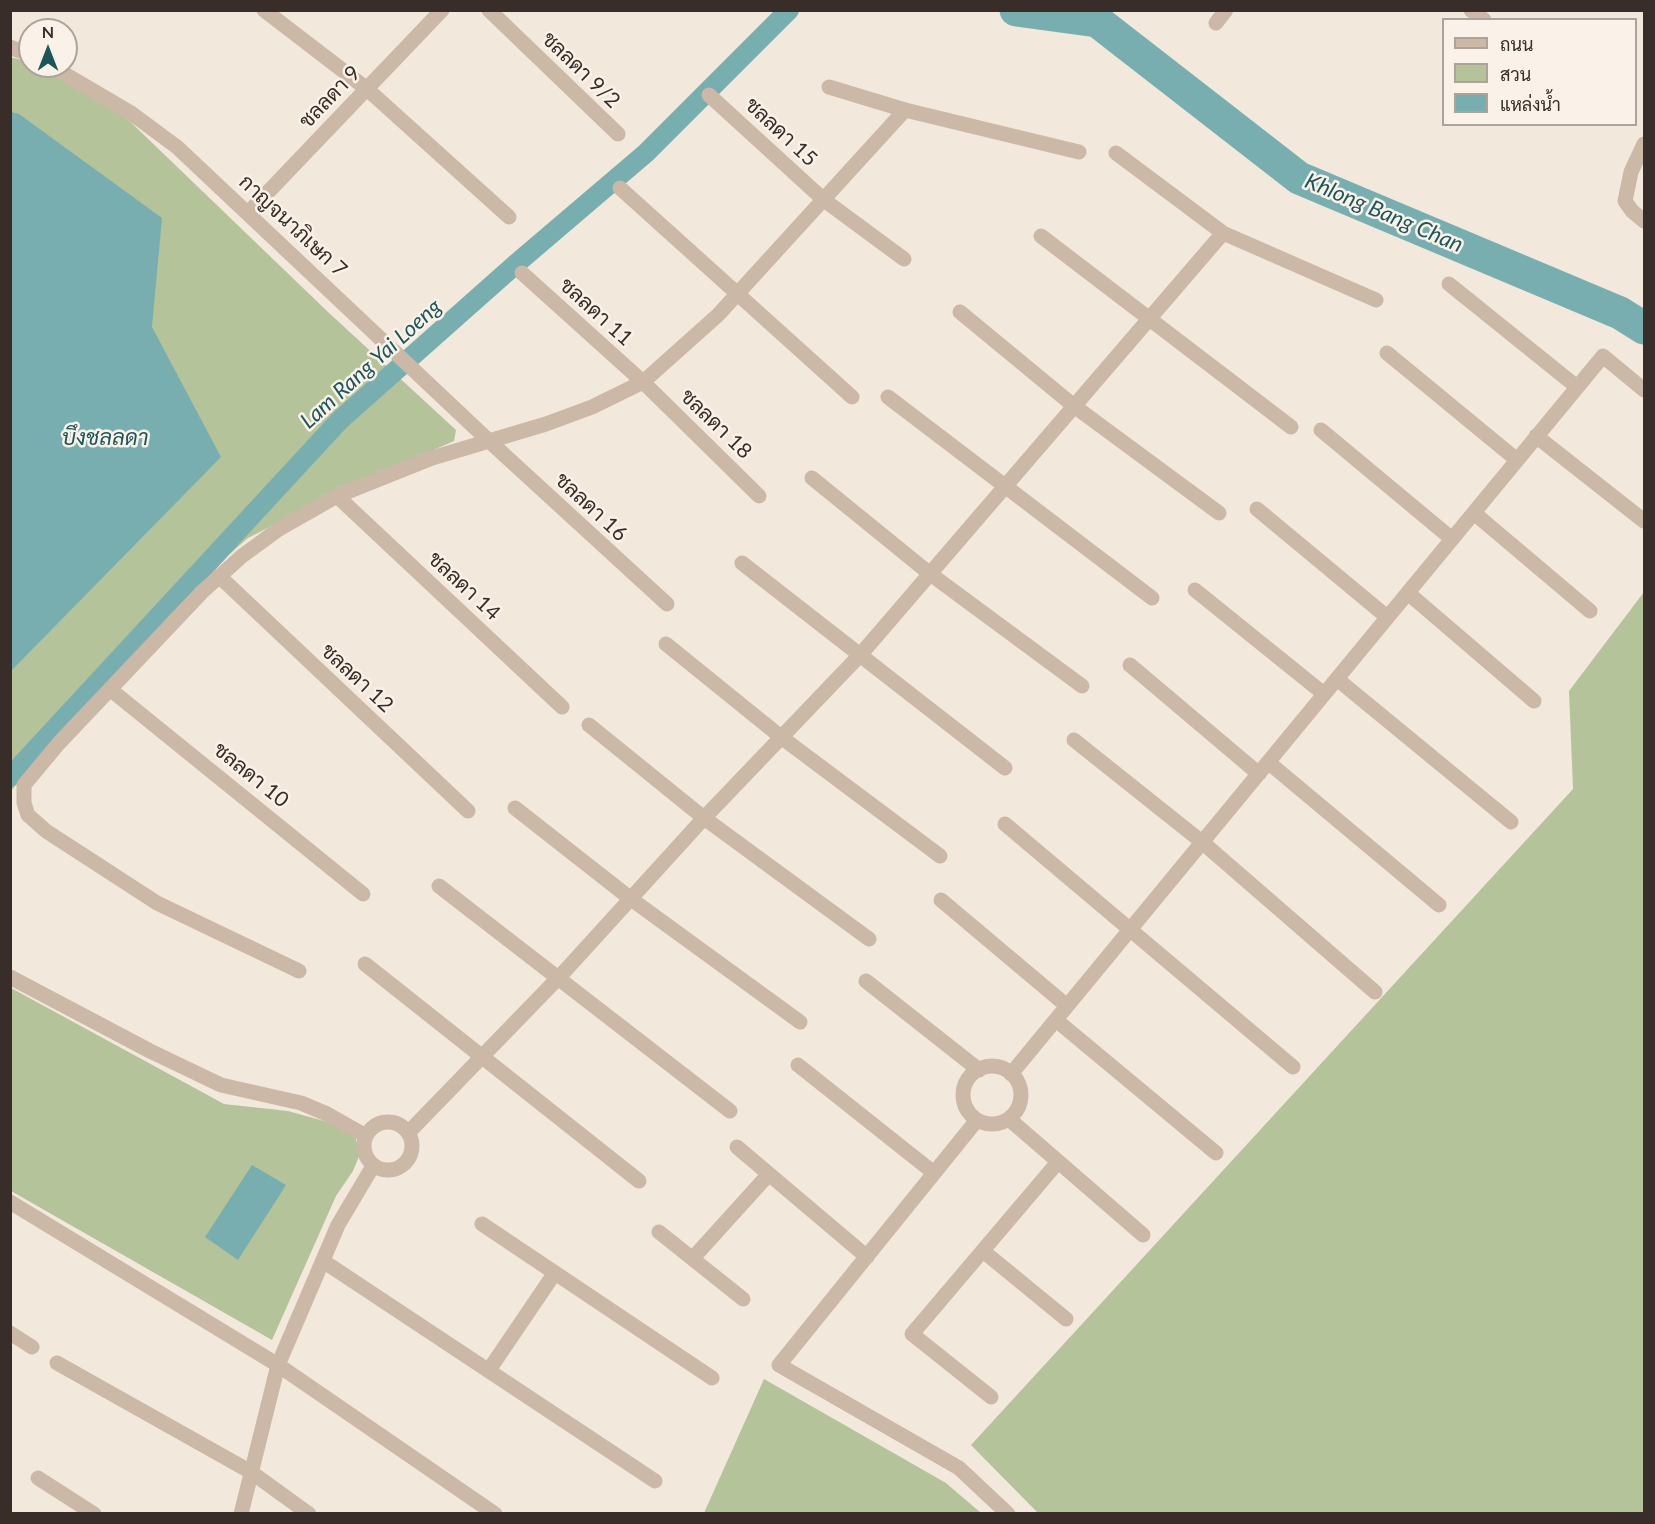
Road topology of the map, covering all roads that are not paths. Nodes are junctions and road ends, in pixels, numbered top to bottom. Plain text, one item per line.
1 (264, 10) edge
2 (442, 10) edge
3 (489, 10) edge
4 (1226, 10) edge
5 (1216, 23) dead end
6 (70, 78) edge
7 (829, 87) dead end
8 (367, 89) junction
9 (709, 95) dead end
10 (906, 110) junction
11 (618, 134) dead end
12 (1644, 144) edge
13 (1079, 152) dead end
14 (1116, 153) dead end
15 (620, 188) dead end
16 (824, 200) junction
17 (248, 213) junction
18 (509, 217) dead end
19 (1644, 221) edge
20 (1224, 233) junction
21 (1041, 236) dead end
22 (904, 259) dead end
23 (522, 273) dead end
24 (1449, 284) dead end
25 (738, 294) junction
26 (1376, 300) dead end
27 (960, 312) dead end
28 (1149, 320) junction
29 (1387, 353) dead end
30 (643, 382) junction
31 (1576, 387) junction
32 (1644, 390) edge
33 (852, 397) dead end
34 (888, 397) dead end
35 (1074, 406) junction
36 (1291, 428) dead end
37 (1321, 430) dead end
38 (1536, 436) junction
39 (488, 440) junction
40 (1517, 460) junction
41 (812, 478) dead end
42 (1003, 487) junction
43 (337, 496) junction
44 (759, 496) dead end
45 (1257, 509) dead end
46 (1219, 513) dead end
47 (1473, 513) junction
48 (1644, 521) edge
49 (1452, 539) junction
50 (741, 563) dead end
51 (928, 573) junction
52 (219, 576) junction
53 (1196, 590) dead end
54 (1408, 593) junction
55 (1152, 598) dead end
56 (667, 604) dead end
57 (1590, 611) dead end
58 (1388, 617) junction
59 (666, 644) dead end
60 (861, 654) junction
61 (1130, 665) dead end
62 (1337, 679) junction
63 (1082, 686) dead end
64 (111, 690) junction
65 (1324, 694) junction
66 (1534, 701) dead end
67 (562, 707) dead end
68 (589, 725) dead end
69 (781, 737) junction
70 (1074, 740) dead end
71 (1005, 768) dead end
72 (1263, 768) junction
73 (515, 808) dead end
74 (468, 811) dead end
75 (704, 818) junction
76 (1511, 822) dead end
77 (1005, 824) dead end
78 (1203, 842) junction
79 (940, 856) dead end
80 (439, 886) dead end
81 (363, 894) dead end
82 (631, 899) junction
83 (941, 900) dead end
84 (1439, 905) dead end
85 (1130, 929) junction
86 (869, 939) dead end
87 (365, 964) dead end
88 (299, 971) dead end
89 (10, 977) edge
90 (557, 979) junction
91 (866, 981) dead end
92 (1375, 992) dead end
93 (1067, 1006) junction
94 (1056, 1020) junction
95 (800, 1022) dead end
96 (482, 1057) junction
97 (798, 1065) dead end
98 (1293, 1067) dead end
99 (979, 1070) junction
100 (1011, 1074) junction
101 (730, 1111) dead end
102 (1009, 1119) junction
103 (977, 1120) junction
104 (408, 1133) junction
105 (366, 1136) junction
106 (737, 1147) dead end
107 (1216, 1153) dead end
108 (1058, 1162) junction
109 (373, 1166) junction
110 (934, 1173) junction
111 (769, 1174) junction
112 (639, 1181) dead end
113 (10, 1202) edge
114 (482, 1224) dead end
115 (659, 1232) dead end
116 (1143, 1235) dead end
117 (983, 1251) junction
118 (867, 1257) junction
119 (693, 1258) junction
120 (322, 1261) junction
121 (554, 1274) junction
122 (743, 1299) dead end
123 (1066, 1319) dead end
124 (10, 1334) edge
125 (32, 1347) dead end
126 (57, 1363) dead end
127 (278, 1365) junction
128 (489, 1370) junction
129 (712, 1378) dead end
130 (991, 1397) dead end
131 (250, 1472) junction
132 (38, 1478) dead end
133 (655, 1481) dead end
134 (94, 1514) edge
135 (241, 1514) edge
136 (309, 1514) edge
137 (495, 1514) edge
138 (1008, 1514) edge

1 - 8 street
2 - 8 street, ชลลดา 9
3 - 11 street, ชลลดา 9/2
4 - 5 street
6 - 17 street, กาญจนาภิเษก 7
7 - 10 street
8 - 17 street, ชลลดา 9
8 - 18 street
9 - 16 street, ชลลดา 15
10 - 13 street
10 - 16 street
12 - 19 street
14 - 20 street
15 - 25 street
16 - 22 street, ชลลดา 15
16 - 25 street
17 - 39 street, กาญจนาภิเษก 7
20 - 26 street
20 - 28 street
21 - 28 street
23 - 30 street, ชลลดา 11
24 - 31 street
25 - 30 street
25 - 33 street
27 - 35 street
28 - 35 street
28 - 36 street
29 - 40 street
30 - 39 street
30 - 44 street, ชลลดา 18
31 - 32 street
31 - 38 street
34 - 42 street
35 - 42 street
35 - 46 street
37 - 49 street
38 - 40 street
38 - 48 street
39 - 43 street
39 - 56 street, ชลลดา 16
40 - 47 street
41 - 51 street
42 - 51 street
42 - 55 street
43 - 52 street
43 - 67 street, ชลลดา 14
45 - 58 street
47 - 49 street
47 - 57 street
49 - 54 street
50 - 60 street
51 - 60 street
51 - 63 street
52 - 64 street
52 - 74 street, ชลลดา 12
53 - 65 street
54 - 58 street
54 - 66 street
58 - 62 street
59 - 69 street
60 - 69 street
60 - 71 street
61 - 72 street
62 - 65 street
62 - 76 street
64 - 81 street, ชลลดา 10
64 - 88 street
65 - 72 street
68 - 75 street
69 - 75 street
69 - 79 street
70 - 78 street
72 - 78 street
72 - 84 street
73 - 82 street
75 - 82 street
75 - 86 street
77 - 85 street
78 - 85 street
78 - 92 street
80 - 90 street
82 - 90 street
82 - 95 street
83 - 93 street
85 - 93 street
85 - 98 street
87 - 96 street
89 - 105 street
90 - 96 street
90 - 101 street
91 - 99 street
93 - 94 street
94 - 100 street
94 - 107 street
96 - 104 street
96 - 112 street
97 - 110 street
99 - 100 street
99 - 103 street
100 - 102 street
102 - 103 street
102 - 108 street
103 - 110 street
104 - 105 street
104 - 109 street
105 - 109 street
106 - 111 street
108 - 116 street
108 - 117 street
109 - 120 street
110 - 118 street
111 - 118 street
111 - 119 street
113 - 127 street
114 - 121 street
115 - 119 street
117 - 123 street
117 - 130 street
118 - 138 street
119 - 122 street
120 - 127 street
120 - 128 street
121 - 128 street
121 - 129 street
124 - 125 street
126 - 131 street
127 - 131 street
127 - 137 street
128 - 133 street
131 - 135 street
131 - 136 street
132 - 134 street

